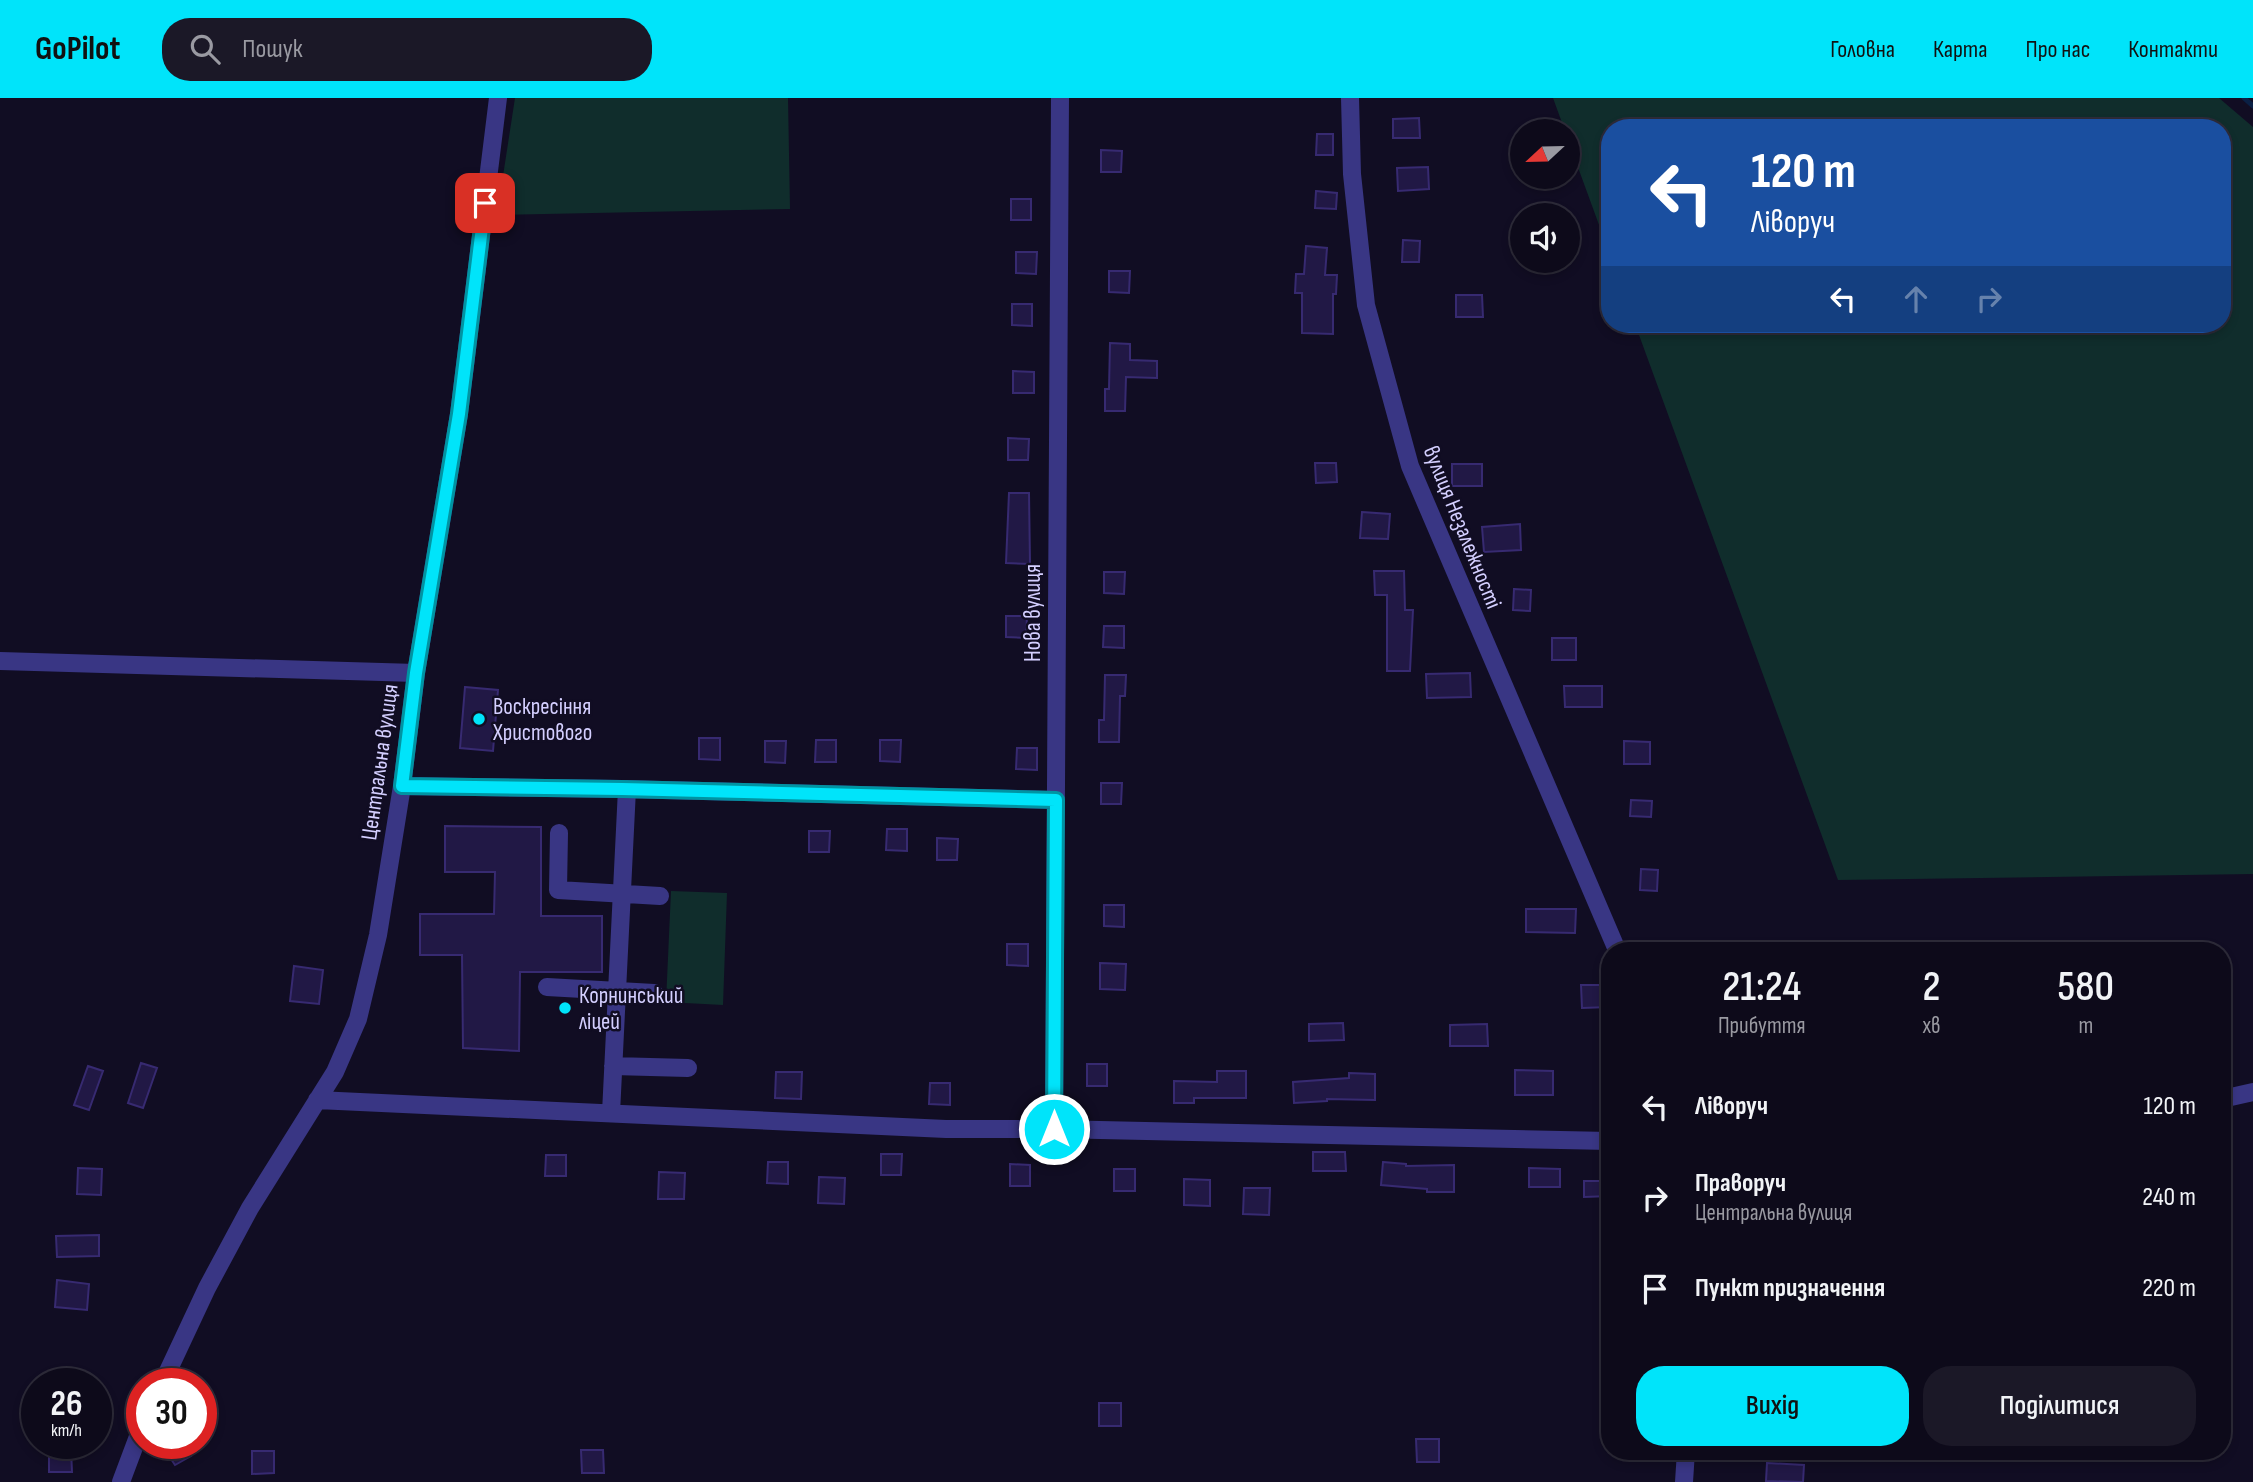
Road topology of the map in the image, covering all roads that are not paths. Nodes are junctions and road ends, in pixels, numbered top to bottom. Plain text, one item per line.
1 (498, 98) edge
2 (1060, 98) edge
3 (1350, 98) edge
4 (0, 661) edge
5 (416, 673) junction
6 (402, 786) junction
7 (627, 789) junction
8 (1056, 800) junction
9 (559, 833) dead end
10 (622, 895) junction
11 (660, 896) dead end
12 (1614, 942) edge
13 (547, 987) dead end
14 (617, 992) junction
15 (654, 993) dead end
16 (614, 1066) junction
17 (688, 1068) dead end
18 (2253, 1092) edge
19 (2231, 1097) edge
20 (317, 1100) junction
21 (611, 1113) junction
22 (1054, 1129) junction
23 (1601, 1141) edge
24 (170, 1368) edge
25 (130, 1459) edge
26 (1685, 1460) edge
27 (121, 1482) edge
28 (1684, 1482) edge

1 - 5 street, Центральна вулиця
2 - 8 street, Нова вулиця
3 - 12 street, вулиця Незалежності
4 - 5 street
5 - 6 street, Центральна вулиця
6 - 7 street
6 - 20 street, Центральна вулиця
7 - 8 street
7 - 10 street
8 - 22 street, Нова вулиця
9 - 10 street
10 - 11 street
10 - 14 street
13 - 14 street
14 - 15 street
14 - 16 street
16 - 17 street
16 - 21 street
18 - 19 street
20 - 21 street
20 - 24 street, Центральна вулиця
21 - 22 street
22 - 23 street
25 - 27 street
26 - 28 street

